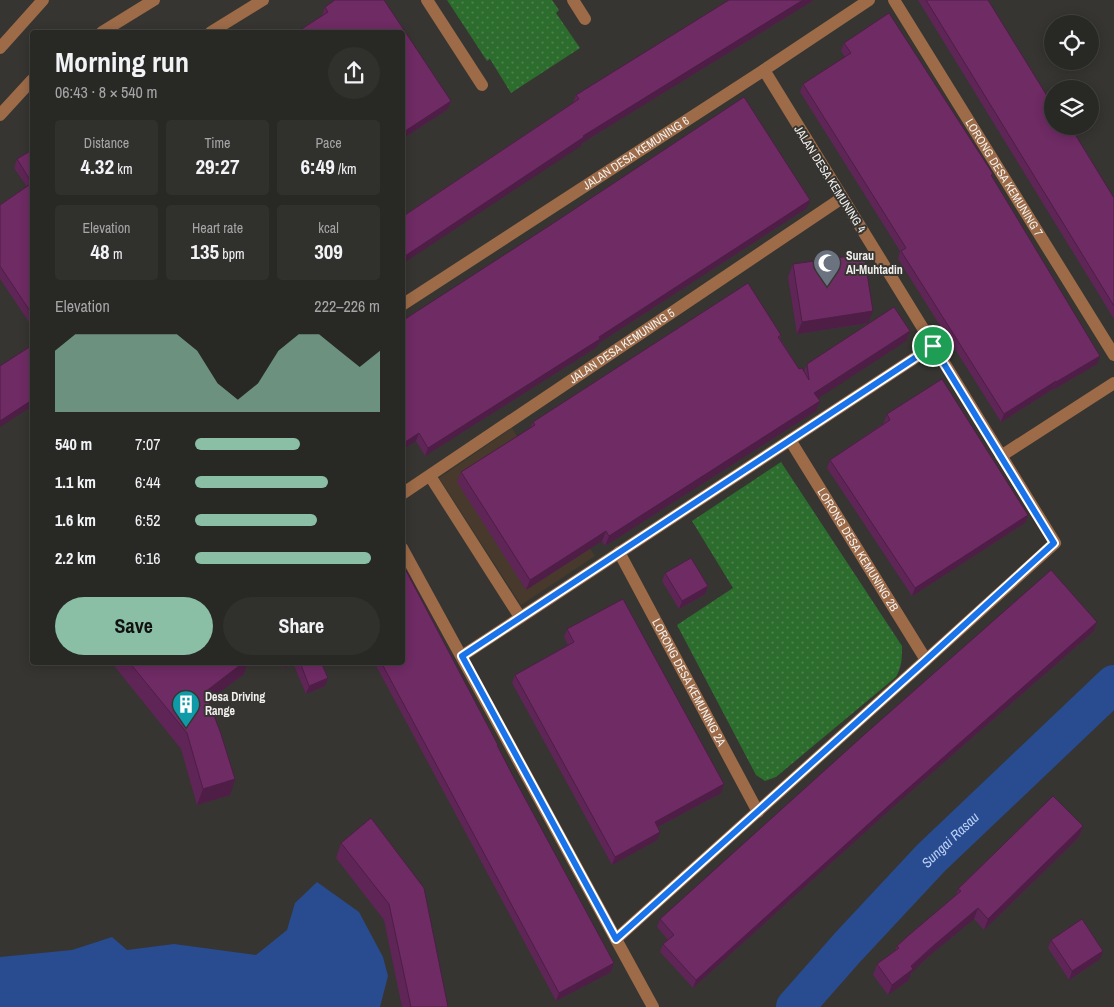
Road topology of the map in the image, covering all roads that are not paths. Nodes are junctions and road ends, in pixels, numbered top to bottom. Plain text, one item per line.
1 (43, 0) edge
2 (154, 0) edge
3 (263, 0) edge
4 (427, 0) edge
5 (573, 0) edge
6 (869, 0) edge
7 (894, 0) edge
8 (585, 19) dead end
9 (105, 30) edge
10 (214, 30) edge
11 (0, 48) edge
12 (764, 70) junction
13 (30, 82) edge
14 (482, 85) dead end
15 (0, 115) edge
16 (842, 198) junction
17 (405, 303) edge
18 (933, 346) junction
19 (1114, 355) edge
20 (1114, 383) edge
21 (790, 440) junction
22 (1001, 456) junction
23 (430, 476) junction
24 (405, 492) edge
25 (620, 552) junction
26 (405, 553) edge
27 (520, 617) junction
28 (462, 656) junction
29 (926, 660) junction
30 (758, 812) junction
31 (616, 939) junction
32 (653, 1007) edge

1 - 11 street
2 - 9 street
3 - 10 street
4 - 14 street
5 - 8 street
6 - 12 street, JALAN DESA KEMUNING 6
7 - 19 street, LORONG DESA KEMUNING 7
12 - 16 street, JALAN DESA KEMUNING 4
12 - 17 street, JALAN DESA KEMUNING 6
13 - 15 street
16 - 18 street, JALAN DESA KEMUNING 4
16 - 23 street, JALAN DESA KEMUNING 5
18 - 21 street
18 - 22 street, JALAN DESA KEMUNING 4
20 - 22 street
21 - 25 street
21 - 29 street, LORONG DESA KEMUNING 2B
22 - 29 street, JALAN DESA KEMUNING 4
23 - 24 street, JALAN DESA KEMUNING 5
23 - 27 street
25 - 27 street
25 - 30 street, LORONG DESA KEMUNING 2A
26 - 28 street
27 - 28 street
28 - 31 street
29 - 30 street
30 - 31 street
31 - 32 street

